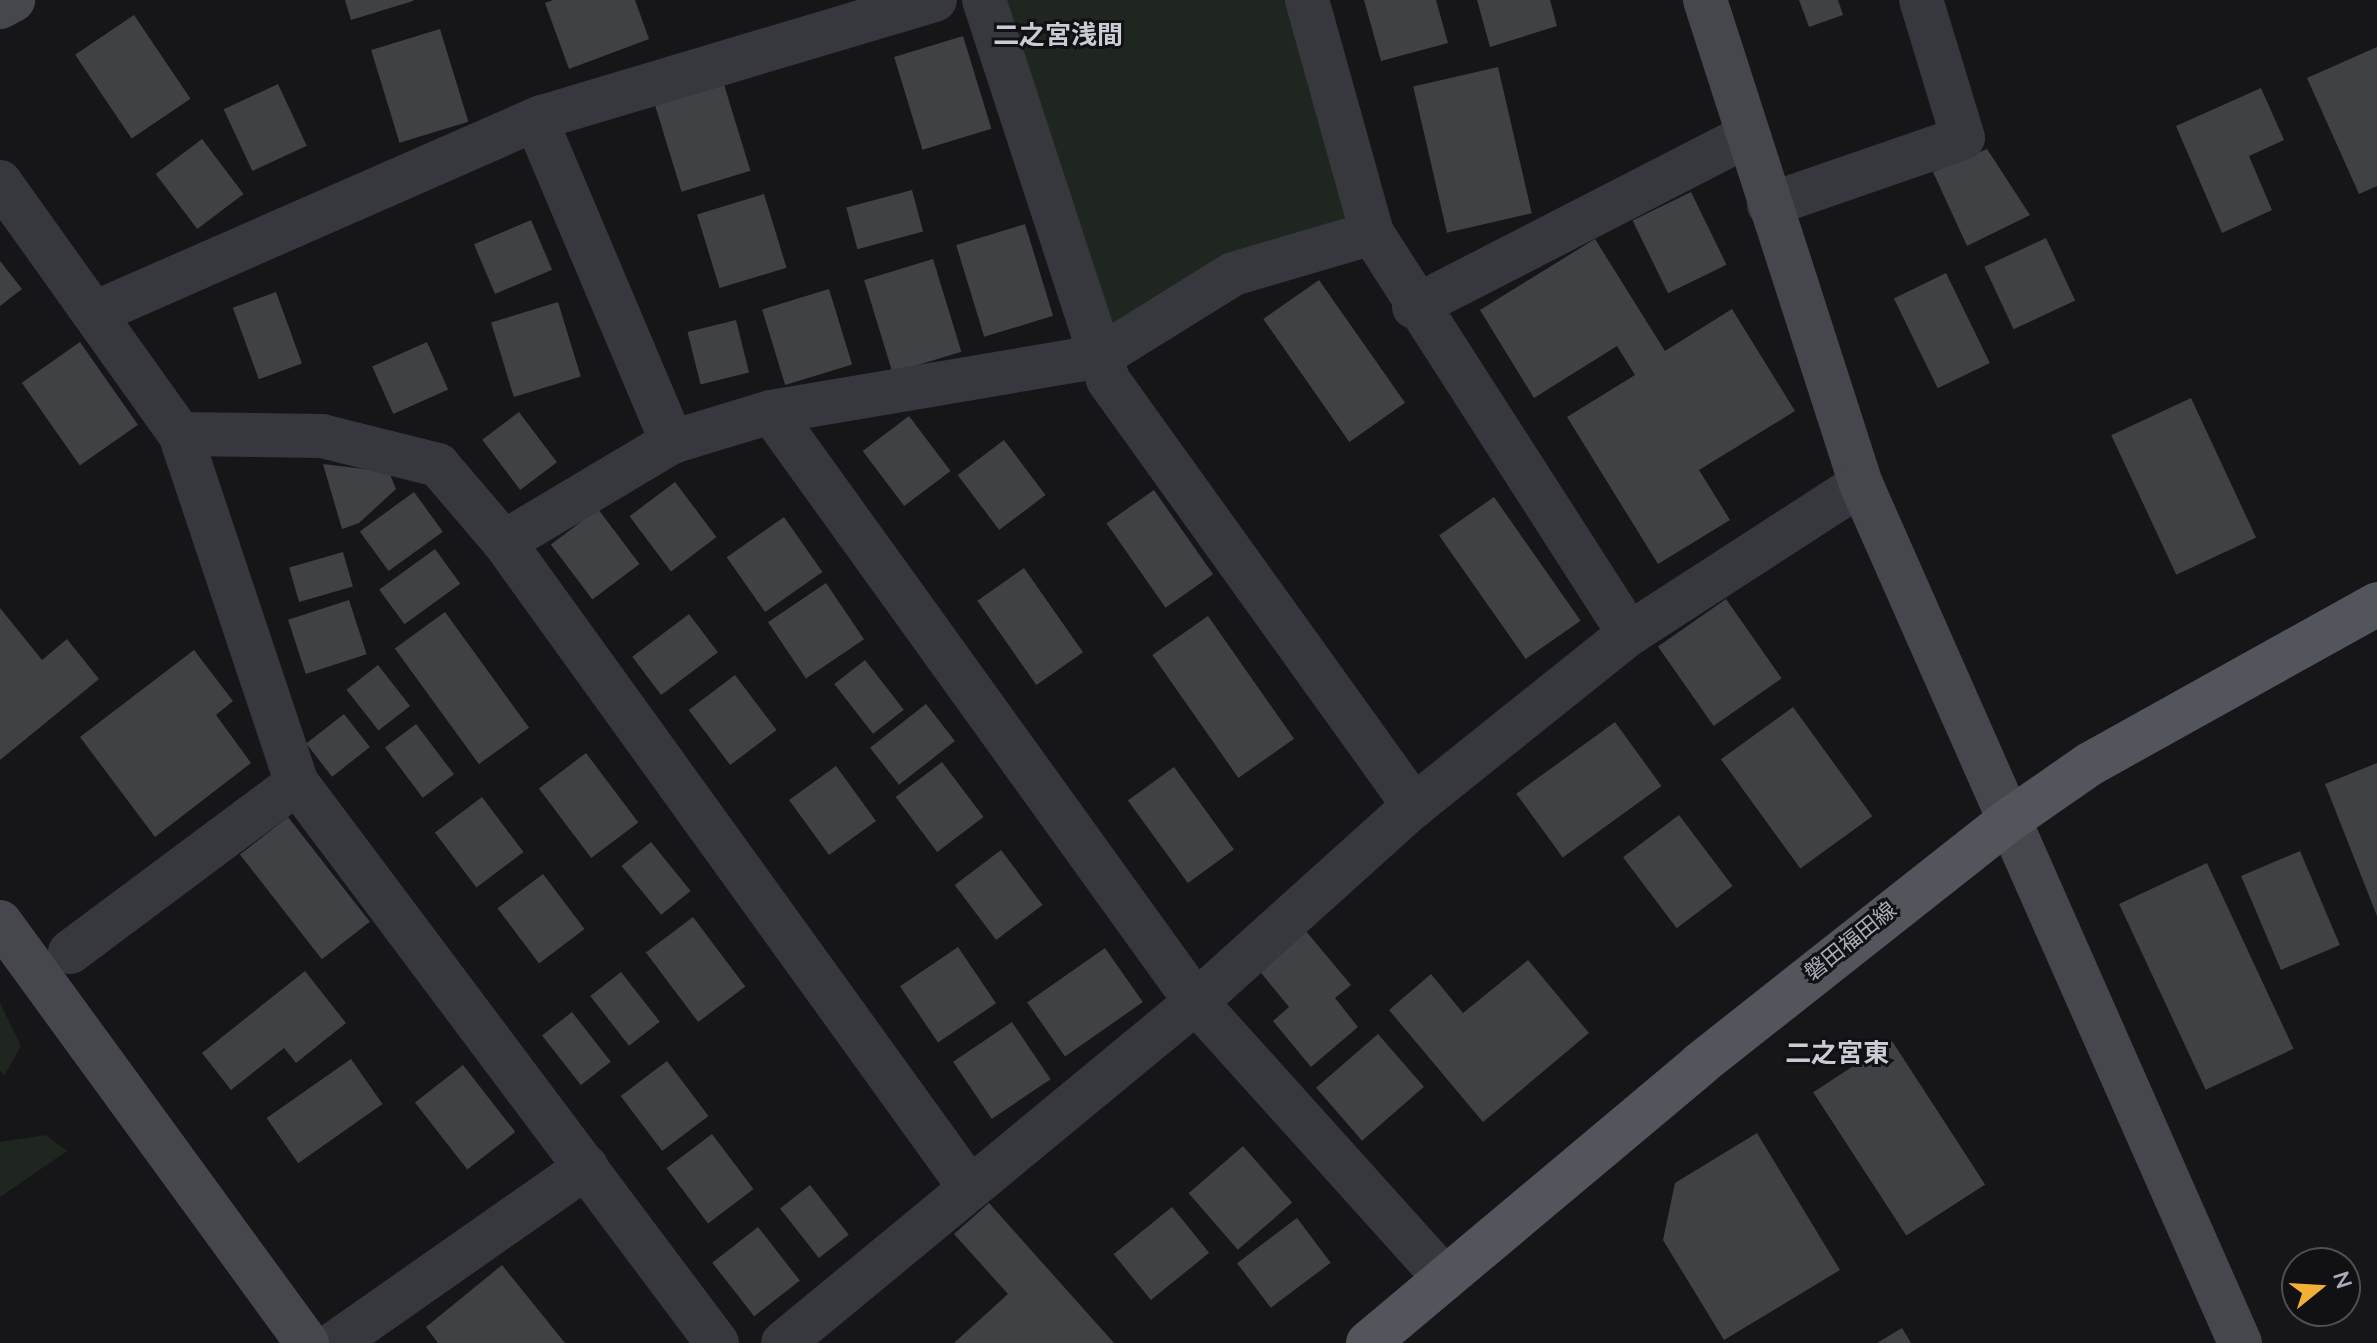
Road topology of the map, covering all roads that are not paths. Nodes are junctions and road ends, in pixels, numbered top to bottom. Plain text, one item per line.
1 (13, 0) edge
2 (935, 0) edge
3 (984, 0) edge
4 (1307, 0) edge
5 (1705, 0) edge
6 (1921, 0) edge
7 (0, 7) edge
8 (536, 120) junction
9 (1747, 136) junction
10 (0, 182) edge
11 (1769, 205) junction
12 (1372, 233) junction
13 (1414, 307) junction
14 (97, 312) junction
15 (1101, 356) junction
16 (771, 412) junction
17 (180, 434) junction
18 (672, 442) junction
19 (1861, 484) junction
20 (504, 542) junction
21 (2377, 604) edge
22 (1629, 634) junction
23 (297, 783) junction
24 (1414, 806) junction
25 (2012, 818) junction
26 (0, 922) edge
27 (70, 952) dead end
28 (1196, 1002) junction
29 (586, 1167) junction
30 (970, 1188) junction
31 (1445, 1279) junction
32 (307, 1343) edge
33 (335, 1343) edge
34 (717, 1343) edge
35 (783, 1343) edge
36 (1368, 1343) edge
37 (2240, 1343) edge

1 - 7 street
2 - 8 street
3 - 15 street
4 - 12 street
5 - 9 street
6 - 11 street
8 - 14 street
8 - 18 street
9 - 11 street
9 - 13 street
10 - 14 street
11 - 19 street
12 - 13 street
12 - 15 street
13 - 22 street
14 - 17 street
15 - 16 street
15 - 24 street
16 - 18 street
16 - 28 street
17 - 20 street
17 - 23 street
18 - 20 street
19 - 22 street
19 - 25 street
20 - 30 street
21 - 25 main road, 磐田福田線
22 - 24 street
23 - 27 street
23 - 29 street
24 - 28 street
25 - 31 main road, 磐田福田線
25 - 37 street
26 - 32 street
28 - 30 street
28 - 31 street
29 - 33 street
29 - 34 street
30 - 35 street
31 - 36 main road, 磐田福田線

